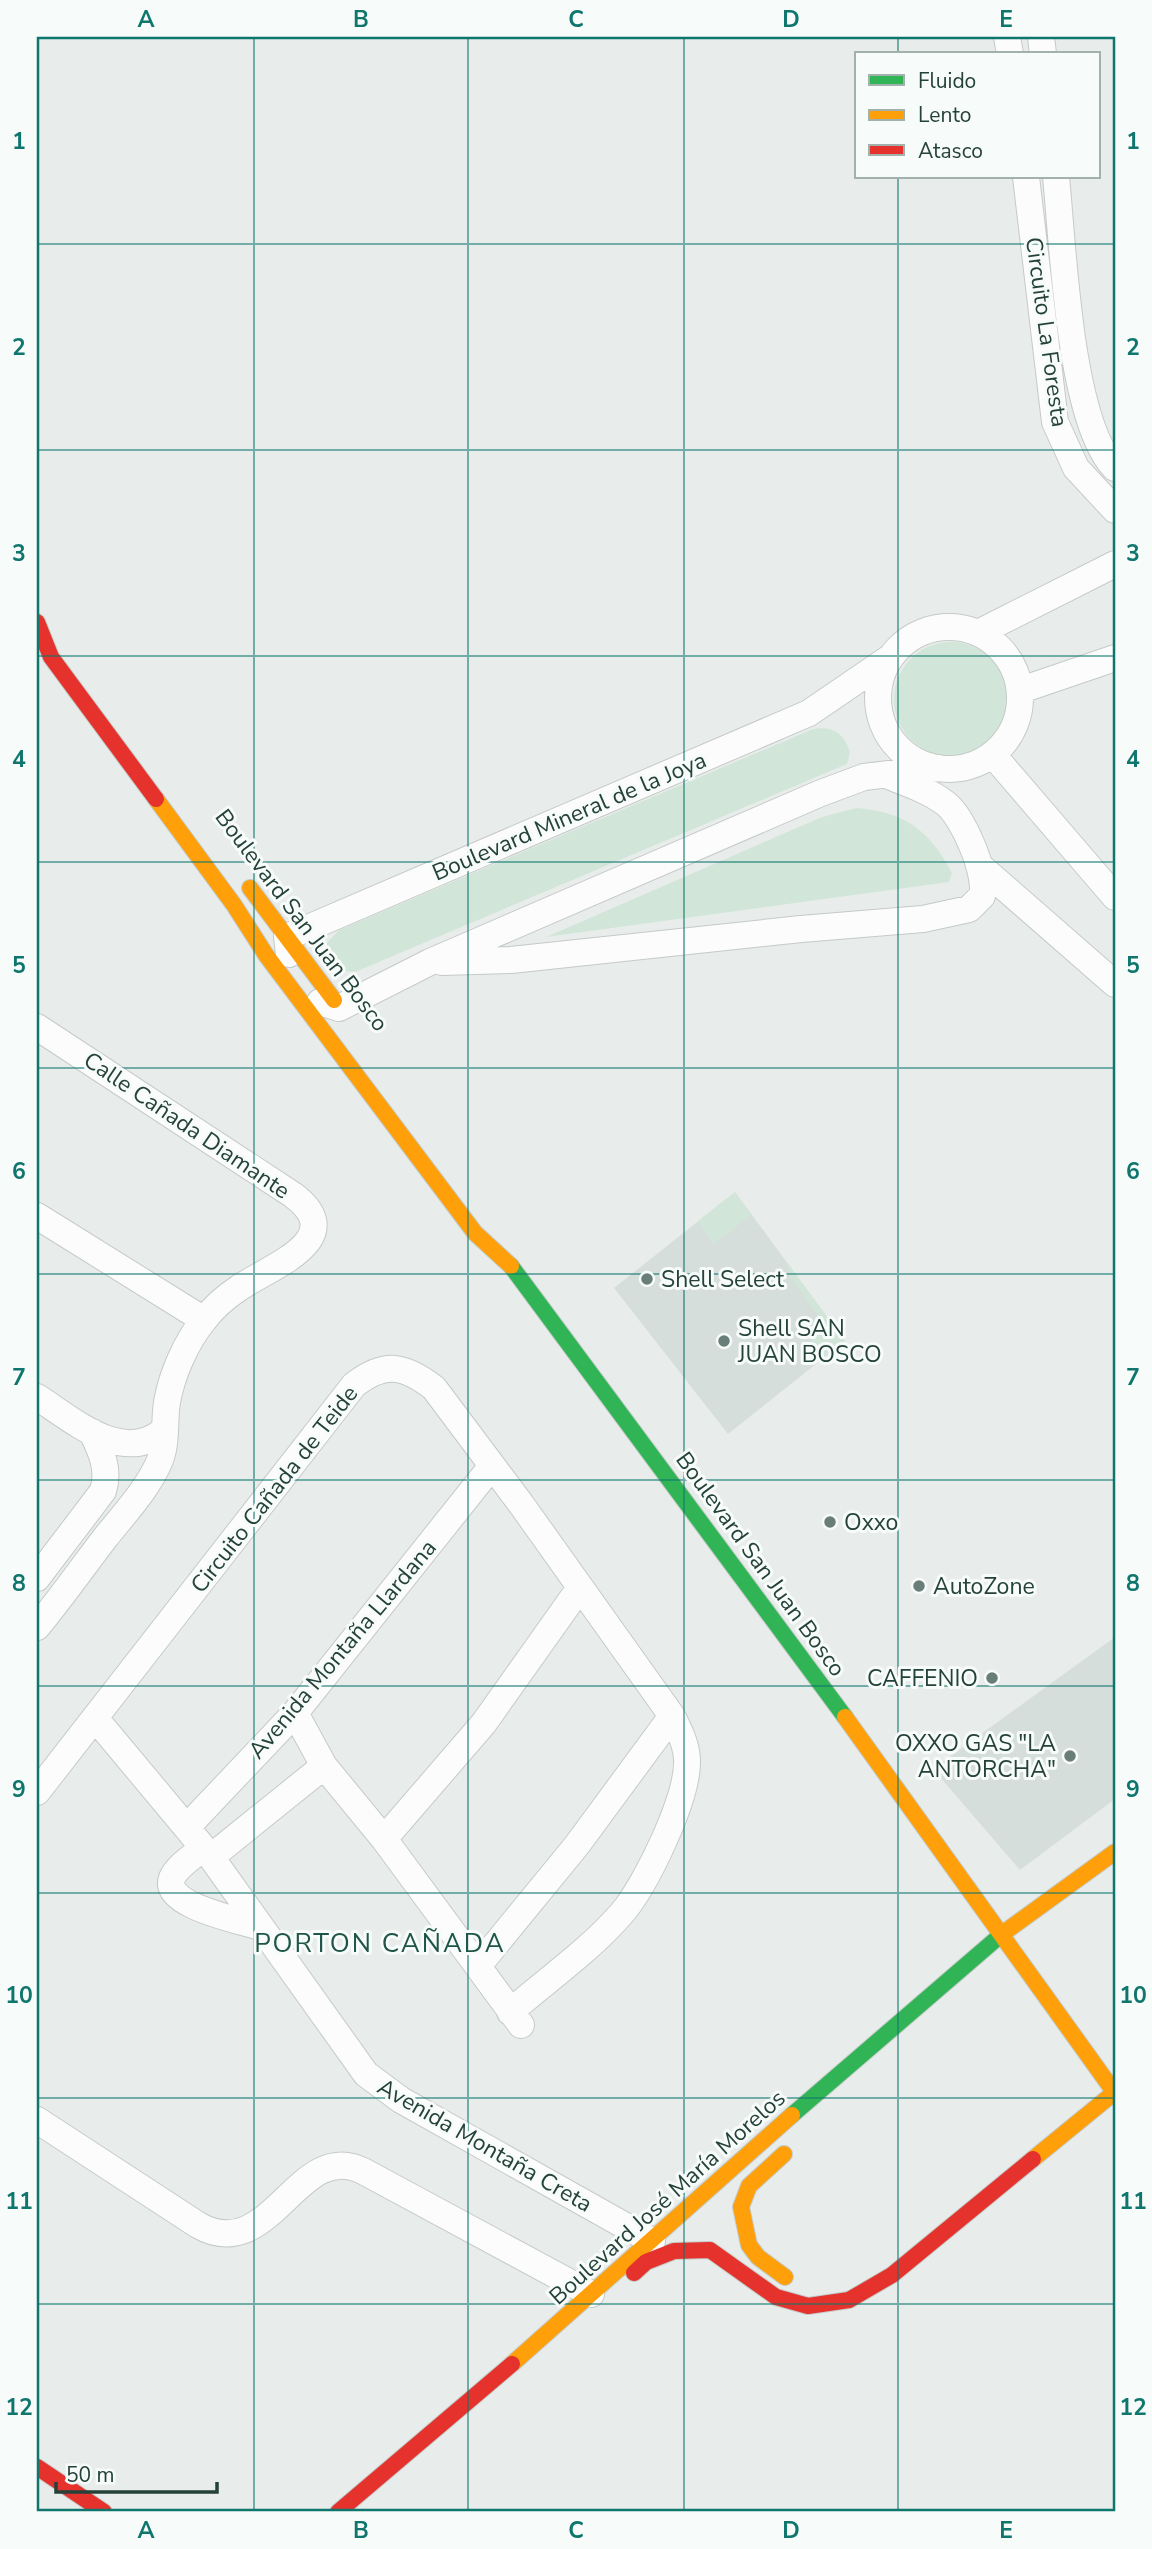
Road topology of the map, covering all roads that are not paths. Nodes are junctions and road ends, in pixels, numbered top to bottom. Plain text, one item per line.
1 (1026, 178) edge
2 (1056, 178) edge
3 (1044, 313) junction
4 (1071, 315) junction
5 (1115, 468) edge
6 (1115, 510) edge
7 (1115, 564) edge
8 (37, 610) edge
9 (37, 622) edge
10 (980, 632) junction
11 (61, 634) dead end
12 (1115, 658) edge
13 (888, 659) junction
14 (1021, 690) junction
15 (993, 755) junction
16 (939, 768) junction
17 (885, 775) junction
18 (981, 867) junction
19 (238, 872) dead end
20 (1115, 897) edge
21 (287, 937) junction
22 (266, 955) junction
23 (430, 962) junction
24 (300, 984) junction
25 (1115, 984) edge
26 (334, 1015) junction
27 (37, 1027) edge
28 (37, 1216) edge
29 (500, 1232) dead end
30 (514, 1268) junction
31 (204, 1320) junction
32 (37, 1397) edge
33 (164, 1430) junction
34 (92, 1432) junction
35 (491, 1466) junction
36 (37, 1578) edge
37 (579, 1589) junction
38 (41, 1613) edge
39 (295, 1713) junction
40 (672, 1716) junction
41 (95, 1718) junction
42 (324, 1766) junction
43 (37, 1792) edge
44 (187, 1827) junction
45 (384, 1839) junction
46 (207, 1852) junction
47 (1115, 1852) edge
48 (259, 1927) junction
49 (1002, 1934) junction
50 (478, 1965) junction
51 (830, 2082) junction
52 (1115, 2092) edge
53 (37, 2120) edge
54 (809, 2124) dead end
55 (794, 2143) dead end
56 (652, 2241) junction
57 (892, 2274) junction
58 (591, 2294) junction
59 (535, 2346) junction
60 (439, 2429) junction
61 (37, 2467) edge
62 (385, 2494) dead end
63 (104, 2512) edge
64 (338, 2512) edge

1 - 3 street, Circuito La Foresta
2 - 4 street, Circuito La Foresta
3 - 4 street
3 - 6 street, Circuito La Foresta
4 - 5 street, Circuito La Foresta
7 - 10 street
8 - 11 main road
9 - 22 main road, Boulevard San Juan Bosco
10 - 13 street
10 - 14 street
12 - 14 street
13 - 16 street
13 - 21 street, Boulevard Mineral de la Joya
14 - 15 street
15 - 16 street
15 - 20 street
16 - 17 street
17 - 18 street
17 - 23 street
18 - 23 street
18 - 25 street
19 - 21 main road, Boulevard San Juan Bosco
21 - 24 street
21 - 26 main road, Boulevard San Juan Bosco
22 - 24 street
22 - 26 main road, Boulevard San Juan Bosco
23 - 26 street
24 - 26 street
26 - 30 main road, Boulevard San Juan Bosco
27 - 31 street, Calle Cañada Diamante
28 - 31 street
29 - 30 main road, Boulevard San Juan Bosco
30 - 49 main road, Boulevard San Juan Bosco
31 - 33 street, Calle Cañada Diamante
32 - 34 street
33 - 34 street
33 - 38 street, Calle Cañada Diamante
34 - 36 street
35 - 37 street, Circuito Cañada de Teide
35 - 39 street, Avenida Montaña Llardana
35 - 41 street, Circuito Cañada de Teide
37 - 40 street, Circuito Cañada de Teide
37 - 45 street
39 - 42 street, Circuito Cañada de Teide
39 - 44 street, Avenida Montaña Llardana
40 - 50 street
40 - 50 street, Circuito Cañada de Teide
41 - 43 street, Circuito Cañada de Teide
41 - 44 street
42 - 45 street, Circuito Cañada de Teide
42 - 46 street
44 - 46 street, Avenida Montaña Creta
45 - 50 street, Circuito Cañada de Teide
46 - 48 street, Avenida Montaña Creta
46 - 48 street
47 - 49 main road, Boulevard José María Morelos
48 - 56 street, Avenida Montaña Creta
49 - 51 main road, Boulevard José María Morelos
49 - 52 main road, Boulevard San Juan Bosco
51 - 54 main road, Boulevard José María Morelos
51 - 56 main road, Boulevard José María Morelos
52 - 57 main road, Boulevard José María Morelos
53 - 58 street
55 - 57 main road, Boulevard José María Morelos
56 - 58 main road, Boulevard José María Morelos
57 - 59 main road, Boulevard José María Morelos
58 - 59 main road, Boulevard José María Morelos
59 - 60 main road, Boulevard José María Morelos
60 - 62 main road
60 - 64 main road, Boulevard José María Morelos
61 - 63 main road

